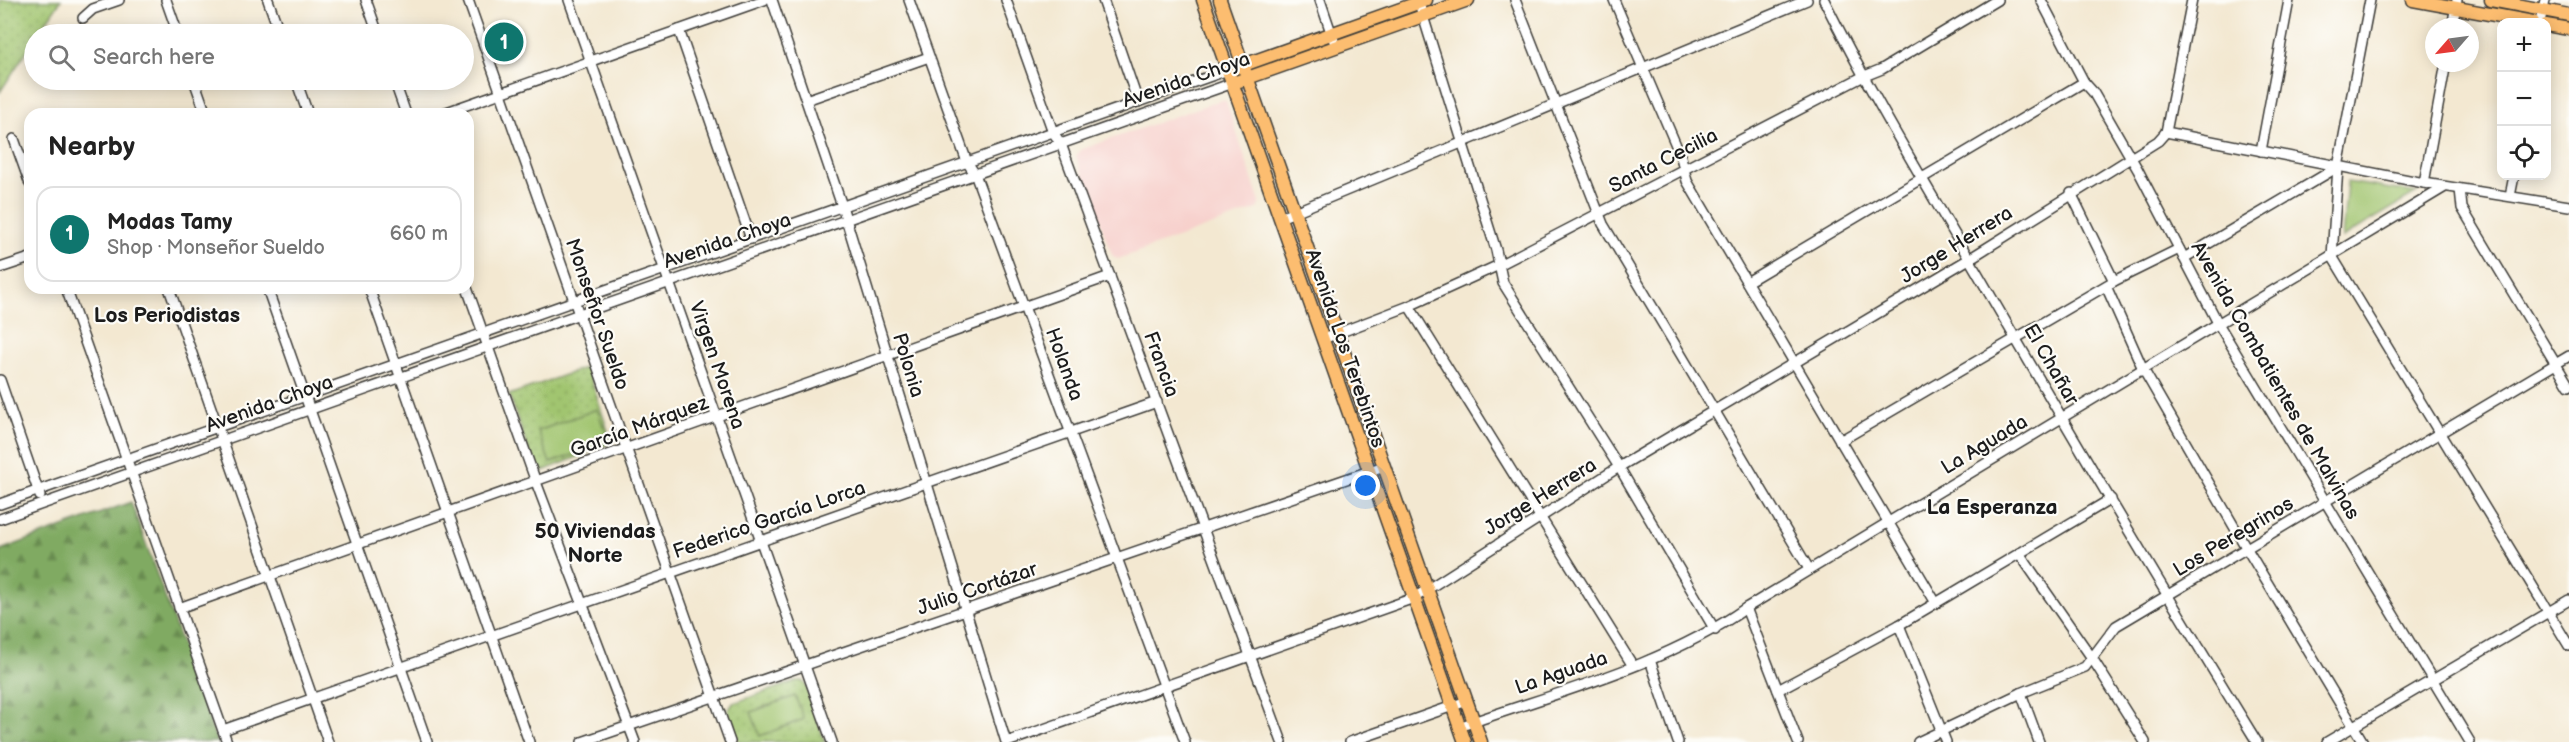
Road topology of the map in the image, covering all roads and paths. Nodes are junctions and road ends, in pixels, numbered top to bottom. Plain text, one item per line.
1 (119, 0) edge
2 (166, 0) edge
3 (268, 0) edge
4 (366, 0) edge
5 (468, 0) edge
6 (570, 0) edge
7 (764, 0) edge
8 (772, 0) edge
9 (909, 0) edge
10 (1006, 0) edge
11 (1102, 0) edge
12 (1203, 0) edge
13 (1220, 0) edge
14 (1320, 0) edge
15 (1468, 0) edge
16 (1515, 0) edge
17 (1614, 0) edge
18 (1808, 0) edge
19 (1824, 0) edge
20 (1997, 0) edge
21 (2041, 0) edge
22 (2192, 0) edge
23 (2289, 0) edge
24 (2370, 0) edge
25 (2413, 0) edge
26 (2491, 0) edge
27 (1421, 1) edge
28 (2456, 4) edge
29 (2544, 5) edge
30 (2569, 15) edge
31 (1424, 16) junction
32 (83, 18) dead end
33 (2516, 18) edge
34 (174, 24) edge
35 (276, 24) edge
36 (374, 24) edge
37 (2551, 26) edge
38 (2569, 29) edge
39 (679, 30) junction
40 (1332, 34) junction
41 (1336, 47) junction
42 (929, 57) junction
43 (591, 61) junction
44 (1242, 65) junction
45 (1642, 68) junction
46 (1228, 70) junction
47 (2444, 72) edge
48 (1862, 77) junction
49 (1247, 78) junction
50 (2084, 82) junction
51 (1233, 83) junction
52 (198, 90) edge
53 (300, 90) edge
54 (398, 90) edge
55 (501, 93) junction
56 (806, 100) junction
57 (1138, 102) junction
58 (1556, 104) junction
59 (204, 108) edge
60 (306, 108) edge
61 (404, 108) edge
62 (458, 108) edge
63 (1053, 132) junction
64 (2166, 132) junction
65 (14, 139) dead end
66 (1464, 143) junction
67 (1061, 144) junction
68 (2260, 151) junction
69 (2130, 159) junction
70 (967, 162) junction
71 (24, 167) edge
72 (2338, 167) junction
73 (1684, 170) junction
74 (975, 174) junction
75 (1921, 179) junction
76 (2513, 180) edge
77 (2424, 183) junction
78 (2445, 187) junction
79 (2460, 189) junction
80 (2071, 193) junction
81 (2510, 196) junction
82 (2569, 206) edge
83 (842, 207) junction
84 (1294, 213) junction
85 (1598, 213) junction
86 (1280, 218) junction
87 (845, 220) junction
88 (751, 238) junction
89 (2179, 249) junction
90 (2332, 256) junction
91 (2184, 258) junction
92 (1969, 259) junction
93 (24, 260) edge
94 (1499, 265) junction
95 (0, 268) edge
96 (665, 269) junction
97 (1110, 276) junction
98 (669, 282) junction
99 (1747, 282) junction
100 (2110, 283) junction
101 (68, 294) edge
102 (171, 294) edge
103 (269, 294) edge
104 (371, 294) edge
105 (469, 294) edge
106 (574, 300) junction
107 (1409, 306) junction
108 (1025, 307) junction
109 (578, 314) junction
110 (2218, 325) junction
111 (483, 333) junction
112 (1338, 334) junction
113 (2015, 338) junction
114 (1323, 339) junction
115 (488, 346) junction
116 (887, 356) junction
117 (2569, 356) edge
118 (2555, 363) junction
119 (396, 364) junction
120 (1794, 364) junction
121 (2143, 369) junction
122 (401, 377) junction
123 (0, 380) edge
124 (2569, 386) edge
125 (305, 396) junction
126 (1156, 402) junction
127 (309, 410) junction
128 (1715, 411) junction
129 (717, 417) junction
130 (2063, 418) junction
131 (218, 427) junction
132 (1071, 432) junction
133 (2440, 432) junction
134 (222, 441) junction
135 (1840, 441) junction
136 (626, 449) junction
137 (126, 459) junction
138 (1384, 466) junction
139 (1619, 467) junction
140 (1369, 471) junction
141 (131, 473) junction
142 (536, 482) junction
143 (926, 483) junction
144 (39, 490) junction
145 (2111, 499) junction
146 (2325, 501) junction
147 (0, 504) edge
148 (43, 504) junction
149 (447, 513) junction
150 (1540, 518) junction
151 (0, 519) edge
152 (1888, 522) junction
153 (1203, 528) junction
154 (761, 541) junction
155 (358, 544) junction
156 (2247, 549) junction
157 (2019, 553) junction
158 (1117, 558) junction
159 (1809, 569) junction
160 (670, 573) junction
161 (269, 575) junction
162 (1427, 589) junction
163 (2168, 597) junction
164 (1414, 598) junction
165 (2569, 600) edge
166 (1936, 603) junction
167 (583, 604) junction
168 (179, 608) junction
169 (1746, 608) junction
170 (966, 611) junction
171 (2549, 612) junction
172 (1899, 625) junction
173 (1715, 630) junction
174 (491, 636) junction
175 (2569, 646) edge
176 (1250, 656) junction
177 (2092, 658) junction
178 (1650, 660) junction
179 (1633, 666) junction
180 (806, 667) junction
181 (400, 668) junction
182 (2432, 679) junction
183 (1165, 686) junction
184 (1778, 690) junction
185 (2021, 693) junction
186 (312, 698) junction
187 (715, 698) junction
188 (1467, 701) junction
189 (1452, 706) junction
190 (1474, 722) junction
191 (630, 726) junction
192 (2353, 726) junction
193 (1459, 727) junction
194 (223, 730) junction
195 (1942, 730) junction
196 (227, 742) edge
197 (327, 742) edge
198 (427, 742) edge
199 (529, 742) edge
200 (582, 742) edge
201 (635, 742) edge
202 (730, 742) edge
203 (832, 742) edge
204 (1007, 742) edge
205 (1185, 742) edge
206 (1282, 742) edge
207 (1350, 742) edge
208 (1465, 742) edge
209 (1481, 742) edge
210 (1678, 742) edge
211 (1798, 742) edge
212 (1918, 742) edge
213 (1946, 742) edge
214 (2039, 742) edge
215 (2145, 742) edge
216 (2257, 742) edge
217 (2327, 742) edge
218 (2363, 742) edge
219 (2470, 742) edge

1 - 32 street
2 - 34 street
3 - 35 street
4 - 36 street
5 - 55 street, Monseñor Sueldo
6 - 43 street, Virgen Morena
7 - 39 street
8 - 56 street, Polonia
9 - 42 street, Holanda
10 - 63 street, Francia
11 - 57 street
12 - 46 main road, Avenida Los Terebintos
13 - 44 main road, Avenida Los Terebintos
14 - 40 street
15 - 31 main road, Avenida Choya
16 - 58 street
17 - 45 street
18 - 45 street
19 - 48 street, El Chañar
20 - 48 street, Santa Cecilia
21 - 50 street, Avenida Combatientes de Malvinas
22 - 64 street
23 - 68 street
24 - 72 street
25 - 28 main road
26 - 29 main road
27 - 31 street
27 - 40 main road, Avenida Choya
28 - 33 main road
29 - 30 main road
31 - 41 main road, Avenida Choya
31 - 66 street
37 - 38 main road
39 - 43 street
39 - 88 street
40 - 41 street
40 - 44 main road, Avenida Choya
41 - 49 main road, Avenida Choya
42 - 56 street
42 - 70 street, Holanda
43 - 55 street
43 - 96 street, Virgen Morena
44 - 46 main road, Avenida Choya
44 - 49 main road, Avenida Los Terebintos
45 - 58 street
45 - 73 street
46 - 51 main road, Avenida Los Terebintos
46 - 57 street, Avenida Choya
47 - 77 street
48 - 73 street, Santa Cecilia
48 - 75 street, El Chañar
49 - 51 main road, Avenida Choya
49 - 84 main road, Avenida Los Terebintos
50 - 69 street, Avenida Combatientes de Malvinas
50 - 75 street
51 - 67 street, Avenida Choya
51 - 86 main road, Avenida Los Terebintos
52 - 59 street
53 - 60 street
54 - 61 street
55 - 62 street
55 - 106 street, Monseñor Sueldo
56 - 83 street, Polonia
57 - 63 street, Avenida Choya
58 - 66 street
58 - 85 street
63 - 67 street, Francia
63 - 70 street, Avenida Choya
64 - 68 street
64 - 69 street, Jorge Herrera
65 - 71 street
66 - 84 street
66 - 94 street
67 - 74 street, Avenida Choya
67 - 97 street, Francia
68 - 72 street
69 - 80 street, Jorge Herrera
69 - 89 street, Avenida Combatientes de Malvinas
70 - 74 street, Holanda
70 - 83 street, Avenida Choya
72 - 77 street
72 - 90 street
72 - 91 street
73 - 85 street, Santa Cecilia
73 - 99 street
74 - 87 street, Avenida Choya
74 - 108 street, Holanda
75 - 92 street, El Chañar
75 - 99 street
76 - 81 street
77 - 78 street
78 - 79 street
78 - 90 street, La Aguada
79 - 81 street
79 - 118 street
80 - 92 street, Jorge Herrera
80 - 100 street
81 - 82 street
83 - 87 street, Polonia
83 - 88 street, Avenida Choya
84 - 86 street
84 - 112 main road, Avenida Los Terebintos
85 - 94 street, Santa Cecilia
85 - 128 street
86 - 114 main road, Avenida Los Terebintos
87 - 98 street, Avenida Choya
87 - 116 street, Polonia
88 - 96 street, Avenida Choya
89 - 91 street, Avenida Combatientes de Malvinas
89 - 100 street
90 - 110 street, La Aguada
90 - 133 street
91 - 110 street, Avenida Combatientes de Malvinas
92 - 113 street, El Chañar
92 - 120 street, Jorge Herrera
93 - 95 street
94 - 107 street, Santa Cecilia
94 - 139 street
96 - 98 street, Virgen Morena
96 - 106 street, Avenida Choya
97 - 108 street, García Márquez
97 - 126 street, Francia
98 - 109 street, Avenida Choya
98 - 129 street, Virgen Morena
99 - 120 street
100 - 113 street
100 - 121 street
101 - 137 street
102 - 131 street
103 - 125 street
104 - 119 street
105 - 111 street
106 - 109 street, Monseñor Sueldo
106 - 111 street, Avenida Choya
107 - 112 street, Santa Cecilia
107 - 150 street
108 - 116 street, García Márquez
108 - 132 street, Holanda
109 - 115 street, Avenida Choya
109 - 136 street, Monseñor Sueldo
110 - 121 street, La Aguada
110 - 146 street, Avenida Combatientes de Malvinas
111 - 115 street
111 - 119 street, Avenida Choya
112 - 114 street, Santa Cecilia
112 - 138 main road, Avenida Los Terebintos
113 - 130 street, El Chañar
113 - 135 street
114 - 140 main road, Avenida Los Terebintos
115 - 122 street, Avenida Choya
115 - 142 street
116 - 129 street, García Márquez
116 - 143 street, Polonia
117 - 118 street, Los Peregrinos
118 - 124 street
118 - 133 street, Los Peregrinos
119 - 122 street
119 - 125 street, Avenida Choya
120 - 128 street, Jorge Herrera
120 - 135 street
121 - 130 street, La Aguada
121 - 156 street
122 - 127 street, Avenida Choya
122 - 149 street
123 - 144 street
125 - 127 street
125 - 131 street, Avenida Choya
126 - 132 street, Federico García Lorca
126 - 153 street, Francia
127 - 134 street, Avenida Choya
127 - 155 street
128 - 139 street, Jorge Herrera
128 - 159 street
129 - 136 street, García Márquez
129 - 154 street, Virgen Morena
130 - 145 street, El Chañar
130 - 152 street, La Aguada
131 - 134 street
131 - 137 street, Avenida Choya
132 - 143 street, Federico García Lorca
132 - 158 street, Holanda
133 - 146 street, Los Peregrinos
133 - 171 street
134 - 141 street, Avenida Choya
134 - 161 street
135 - 152 street
136 - 142 street, García Márquez
136 - 160 street, Monseñor Sueldo
137 - 141 street
137 - 144 street, Avenida Choya
138 - 140 street, Julio Cortázar
138 - 162 main road, Avenida Los Terebintos
139 - 150 street, Jorge Herrera
139 - 173 street
140 - 153 street, Julio Cortázar
140 - 164 main road, Avenida Los Terebintos
141 - 148 street, Avenida Choya
141 - 168 street
142 - 149 street, García Márquez
142 - 167 street
143 - 154 street, Federico García Lorca
143 - 170 street, Polonia
144 - 147 street, Avenida Choya
144 - 148 street
145 - 157 street
145 - 163 street, El Chañar
146 - 156 street, Los Peregrinos
146 - 182 street, Avenida Combatientes de Malvinas
148 - 151 street, Avenida Choya
149 - 155 street, García Márquez
149 - 174 street
150 - 162 street, Jorge Herrera
150 - 179 street
152 - 159 street, La Aguada
152 - 166 street
153 - 158 street, Julio Cortázar
153 - 176 street, Francia
154 - 160 street, Federico García Lorca
154 - 180 street, Virgen Morena
155 - 161 street, García Márquez
155 - 181 street
156 - 163 street, Los Peregrinos
156 - 192 street
157 - 166 street
157 - 177 street
158 - 170 street, Julio Cortázar
158 - 183 street, Holanda
159 - 169 street, La Aguada
160 - 167 street, Federico García Lorca
160 - 187 street, Monseñor Sueldo
161 - 168 street, García Márquez
161 - 186 street
162 - 164 street, Jorge Herrera
162 - 188 main road, Avenida Los Terebintos
163 - 177 street, Los Peregrinos
163 - 216 street, El Chañar
164 - 176 street, Jorge Herrera
164 - 189 main road, Avenida Los Terebintos
165 - 171 street
166 - 172 street
167 - 174 street, Federico García Lorca
167 - 191 street
168 - 194 street
169 - 173 street, La Aguada
169 - 184 street
170 - 180 street, Julio Cortázar
170 - 204 street, Polonia
171 - 175 street
171 - 182 street
172 - 184 street
172 - 195 street
173 - 178 street, La Aguada
174 - 181 street, Federico García Lorca
174 - 199 street
176 - 183 street, Jorge Herrera
176 - 206 street, Francia
177 - 185 street, Los Peregrinos
177 - 215 street
178 - 179 street, La Aguada
178 - 210 street
179 - 190 street, La Aguada
180 - 187 street, Julio Cortázar
180 - 203 street, Virgen Morena
181 - 186 street, Federico García Lorca
181 - 198 street
182 - 192 street
182 - 219 street, Avenida Combatientes de Malvinas
183 - 204 street, Jorge Herrera
183 - 205 street, Holanda
184 - 211 street
185 - 195 street, Los Peregrinos
185 - 214 street
186 - 194 street, Federico García Lorca
186 - 197 street
187 - 191 street, Julio Cortázar
187 - 202 street, Monseñor Sueldo
188 - 189 street
188 - 190 main road, Avenida Los Terebintos
189 - 193 main road, Avenida Los Terebintos
189 - 207 street
190 - 193 street, La Aguada
190 - 209 main road, Avenida Los Terebintos
191 - 200 street, Julio Cortázar
191 - 201 street
192 - 217 street
192 - 218 street
193 - 208 main road, Avenida Los Terebintos
194 - 196 street
195 - 212 street, Los Peregrinos
195 - 213 street

